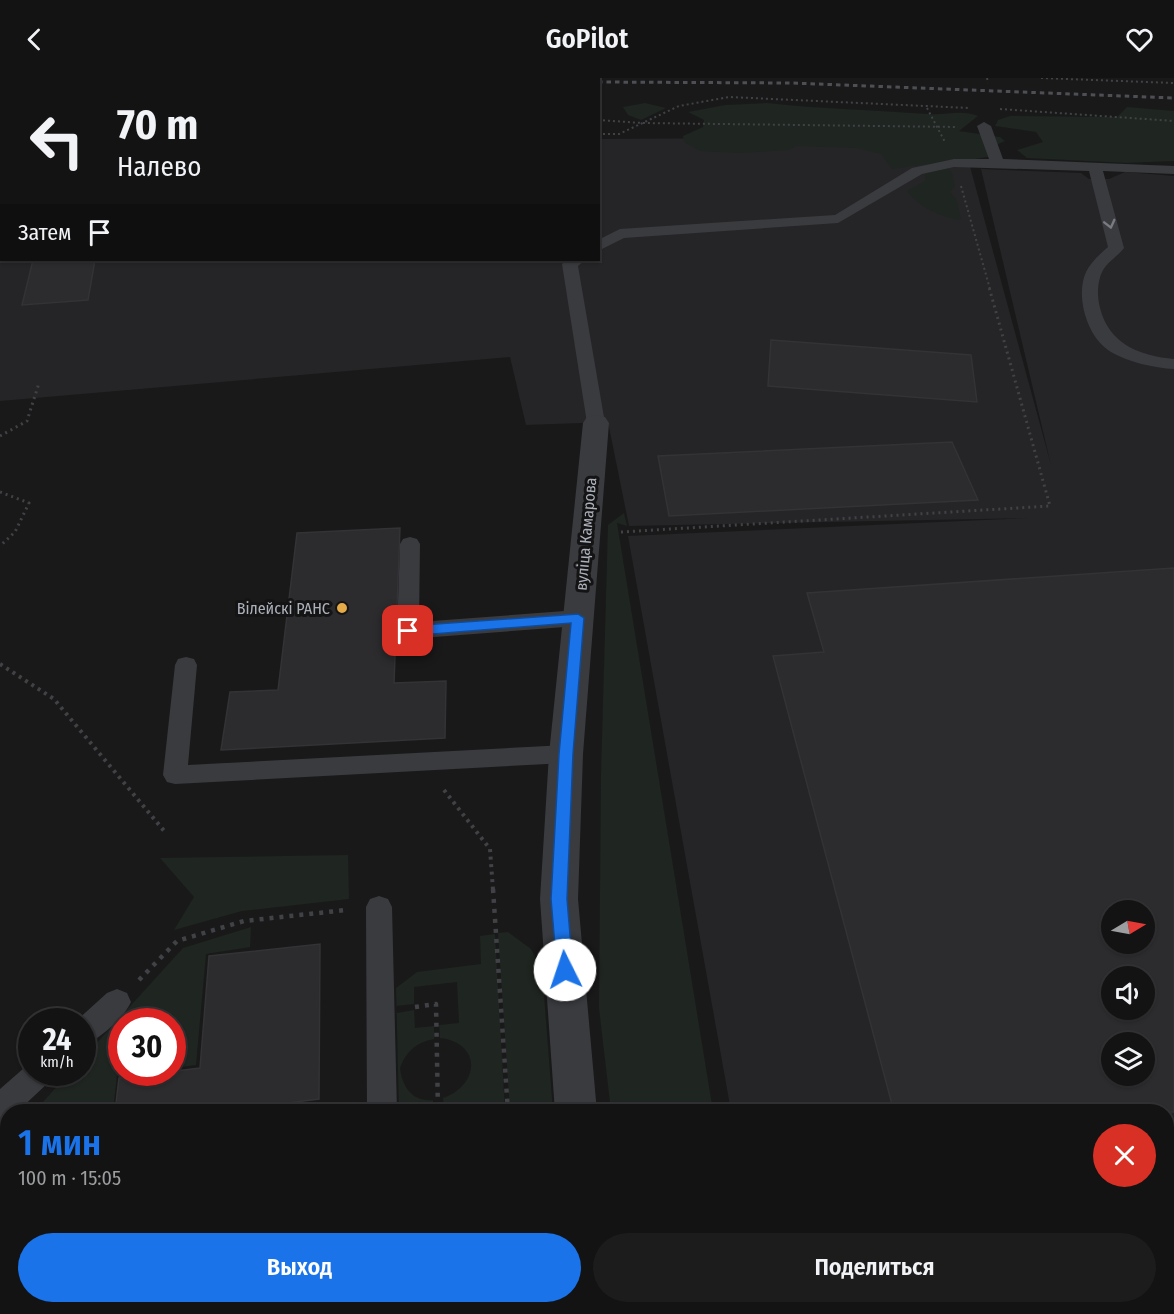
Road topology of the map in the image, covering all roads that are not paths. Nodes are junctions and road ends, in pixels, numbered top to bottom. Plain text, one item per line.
1 (984, 126) road end
2 (998, 163) junction
3 (1095, 168) junction
4 (1174, 170) edge
5 (600, 246) edge
6 (575, 261) edge
7 (1174, 364) edge
8 (596, 423) joint
9 (410, 544) dead end
10 (578, 618) junction
11 (186, 665) dead end
12 (566, 754) junction
13 (379, 907) road end
14 (117, 1002) road end
15 (96, 1021) edge
16 (24, 1086) edge
17 (4, 1104) edge
18 (382, 1104) edge
19 (575, 1104) edge

1 - 2 lane
2 - 3 lane
2 - 5 lane
3 - 4 lane
3 -> 7 lane
6 - 8 lane
8 - 10 street, вуліца Камарова
9 - 10 lane
10 - 12 street, вуліца Камарова
11 - 12 lane
12 - 19 street, вуліца Камарова
13 - 18 lane
14 - 15 lane
16 - 17 lane

